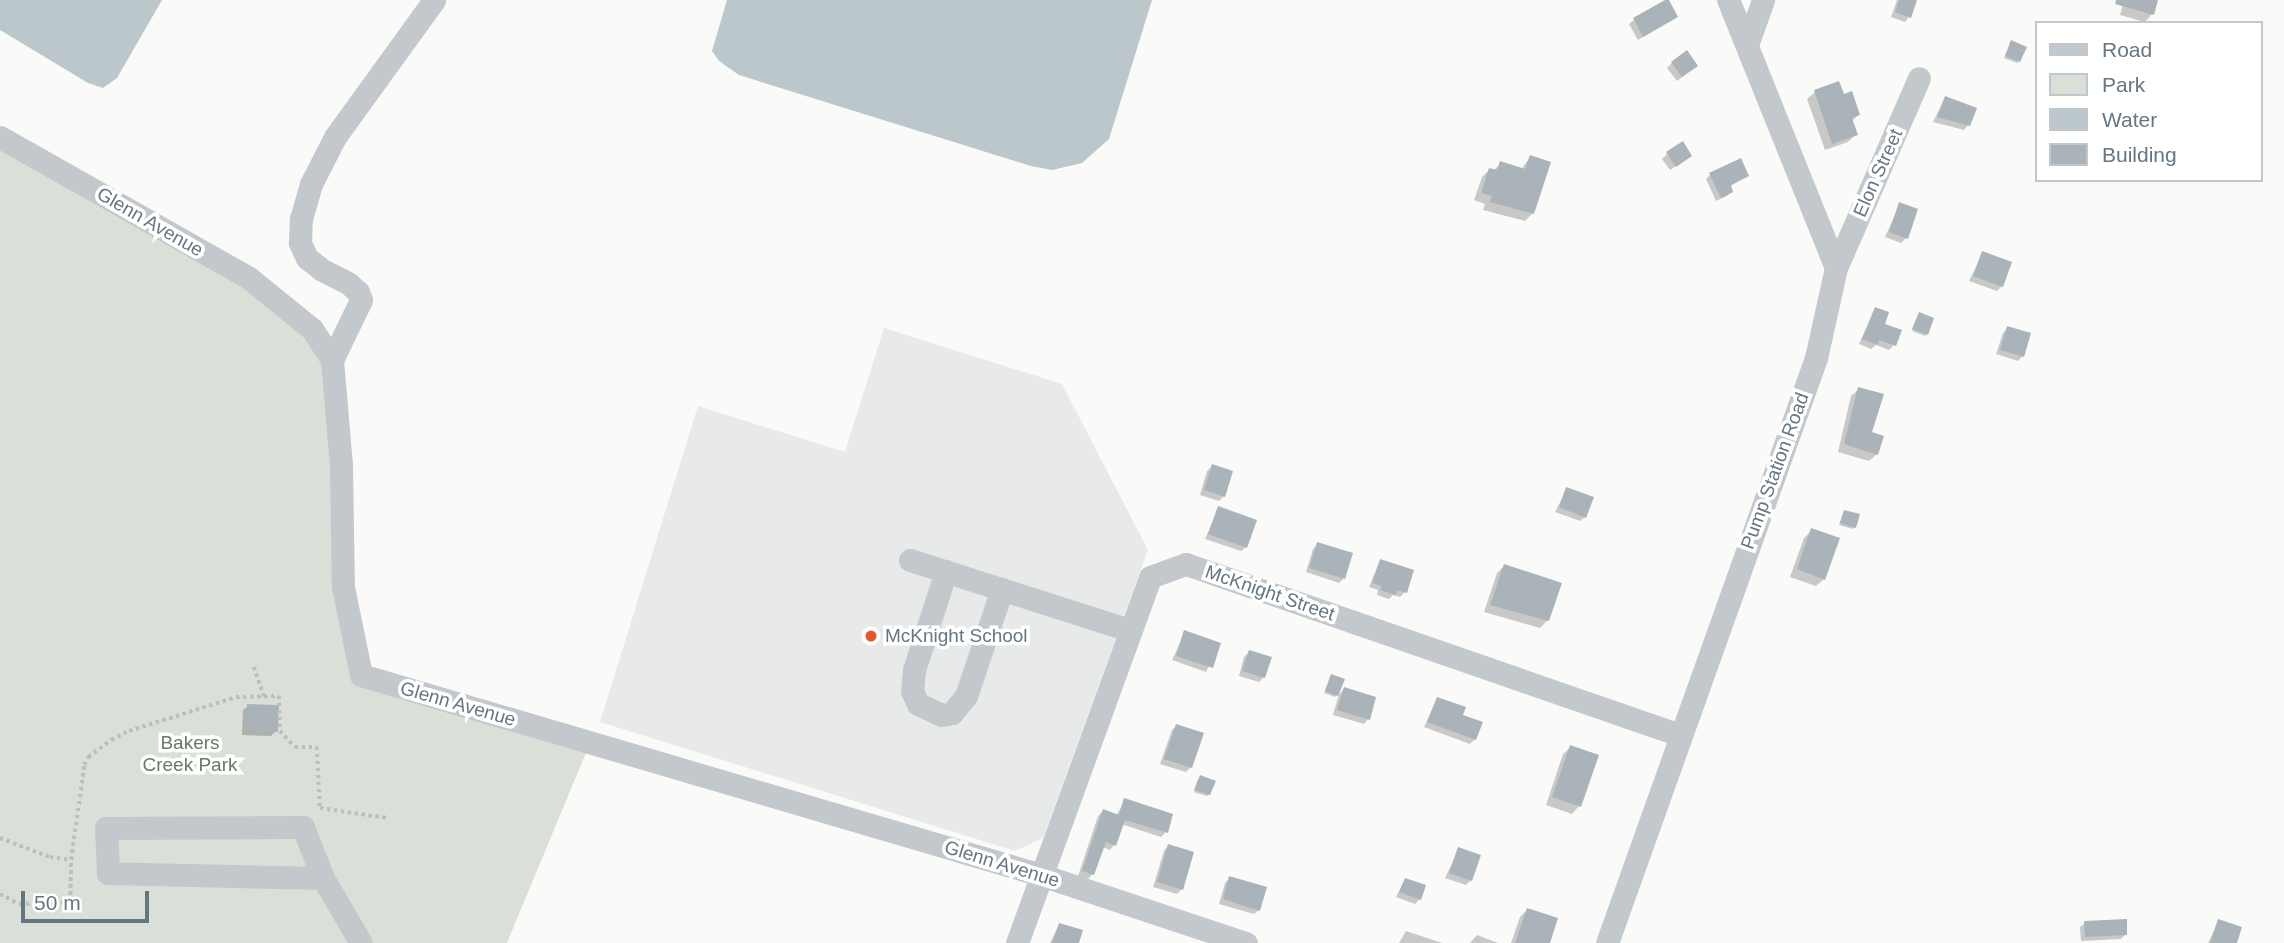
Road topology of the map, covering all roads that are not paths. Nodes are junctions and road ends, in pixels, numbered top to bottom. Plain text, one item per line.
1 (434, 0) edge
2 (1728, 0) edge
3 (1763, 0) edge
4 (1747, 45) junction
5 (1919, 78) dead end
6 (0, 136) edge
7 (1836, 268) junction
8 (332, 360) junction
9 (910, 559) dead end
10 (946, 571) junction
11 (1002, 589) junction
12 (1130, 630) junction
13 (1680, 735) junction
14 (1041, 875) junction
15 (323, 878) junction
16 (360, 943) edge
17 (1017, 943) edge
18 (1246, 943) edge
19 (1607, 943) edge

1 - 8 street
2 - 4 street
3 - 4 street
4 - 7 street
5 - 7 street, Elon Street
6 - 8 street, Glenn Avenue
7 - 13 street, Pump Station Road
8 - 14 street, Glenn Avenue
9 - 10 street
10 - 11 street
10 - 11 street
11 - 12 street
12 - 13 street, McKnight Street
12 - 14 street, McKnight Street
13 - 19 street, Pump Station Road
14 - 17 street, McKnight Street
14 - 18 street, Glenn Avenue
15 - 15 street
15 - 16 street

